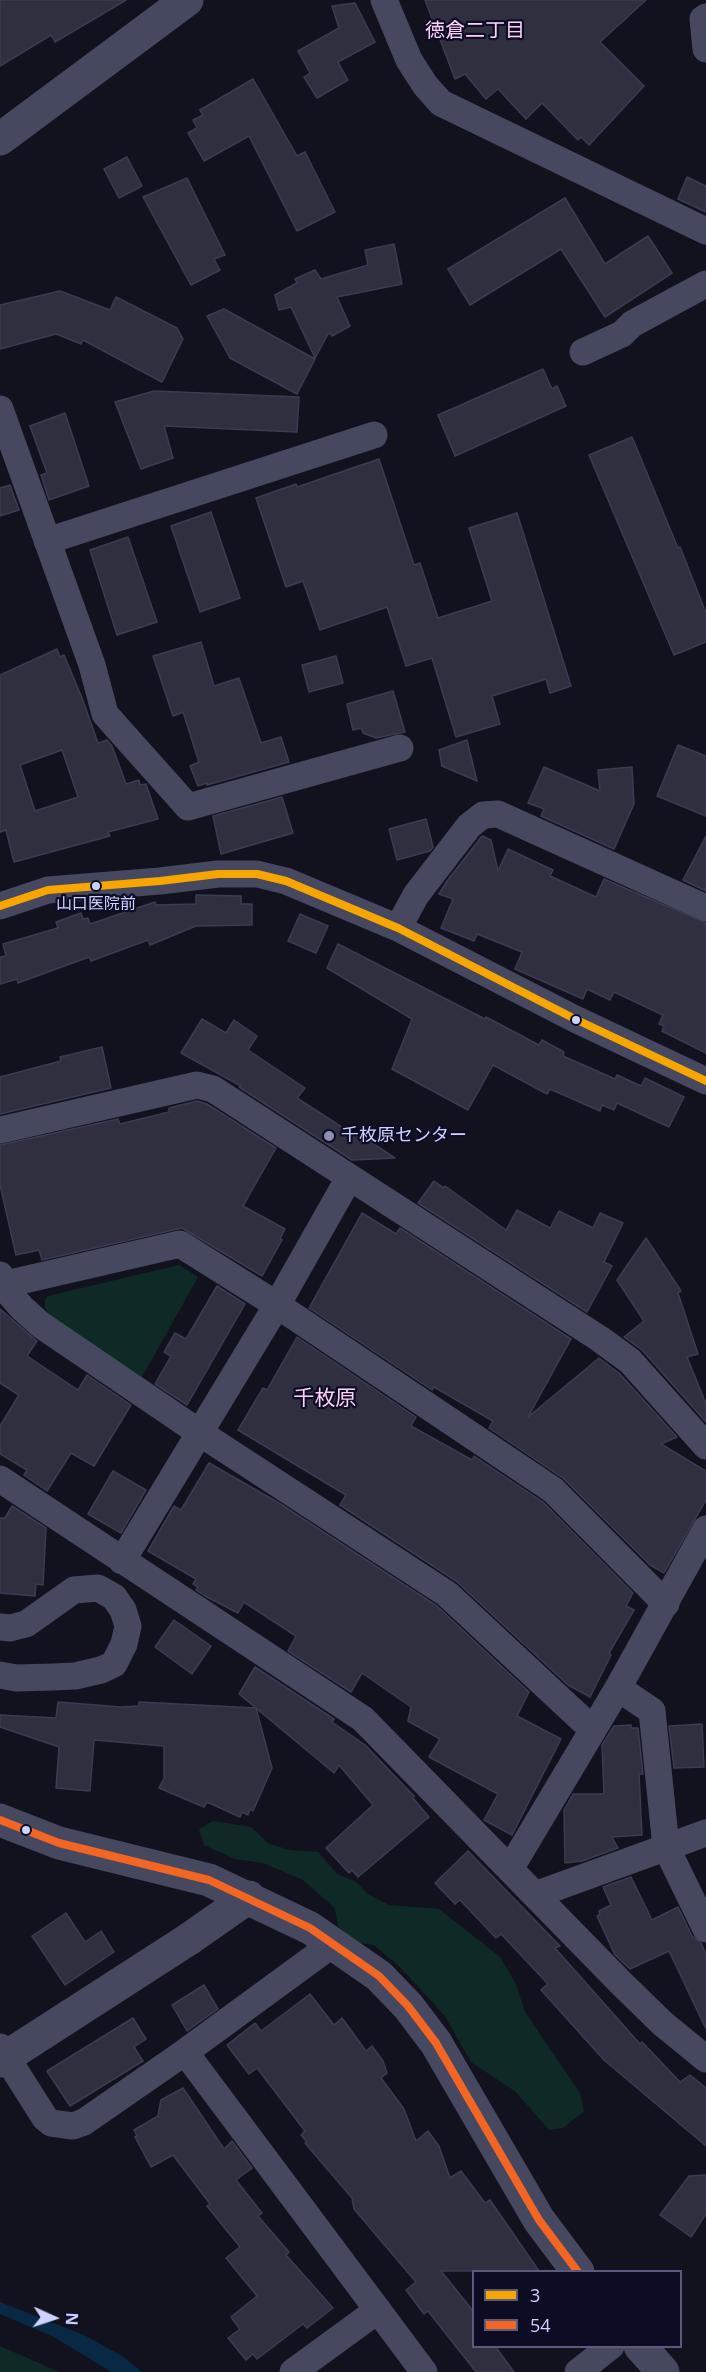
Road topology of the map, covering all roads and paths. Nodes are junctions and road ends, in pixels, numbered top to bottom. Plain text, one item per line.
1 (187, 0) edge
2 (384, 0) edge
3 (706, 17) edge
4 (706, 49) edge
5 (0, 140) edge
6 (706, 231) edge
7 (706, 284) edge
8 (583, 352) dead end
9 (0, 409) edge
10 (374, 435) dead end
11 (47, 542) junction
12 (400, 748) dead end
13 (0, 906) edge
14 (706, 908) edge
15 (398, 928) junction
16 (706, 1081) edge
17 (0, 1130) edge
18 (349, 1178) junction
19 (1, 1280) edge
20 (277, 1305) junction
21 (200, 1433) junction
22 (706, 1446) edge
23 (0, 1479) edge
24 (706, 1529) edge
25 (122, 1561) junction
26 (666, 1604) junction
27 (0, 1628) edge
28 (0, 1676) edge
29 (618, 1688) junction
30 (592, 1729) junction
31 (0, 1820) edge
32 (706, 1833) edge
33 (666, 1847) junction
34 (510, 1869) junction
35 (535, 1895) junction
36 (249, 1897) junction
37 (706, 1929) edge
38 (334, 1943) junction
39 (0, 2047) edge
40 (185, 2052) junction
41 (706, 2059) edge
42 (0, 2061) edge
43 (577, 2270) edge
44 (378, 2310) junction
45 (608, 2348) edge
46 (642, 2348) edge
47 (293, 2372) edge
48 (424, 2372) edge
49 (578, 2372) edge
50 (663, 2372) edge

1 - 5 street
2 - 6 street
3 - 4 street
7 - 8 street
9 - 11 street
10 - 11 street
11 - 12 street
13 - 15 street
14 - 15 street
15 - 16 street
17 - 18 street
18 - 20 street
18 - 22 street
19 - 20 street
19 - 21 street
20 - 21 street
20 - 26 street
21 - 25 street
21 - 30 street
23 - 25 street
24 - 26 street
25 - 34 street
26 - 29 street
27 - 28 street
29 - 30 street
29 - 33 street
30 - 34 street
31 - 36 street
32 - 33 street
33 - 35 street
33 - 37 street
34 - 35 street
35 - 41 street
36 - 38 street
36 - 42 street, bridge
38 - 40 street
38 - 43 street
39 - 40 street
40 - 44 street
44 - 47 street
44 - 48 street
45 - 49 street
46 - 50 street

